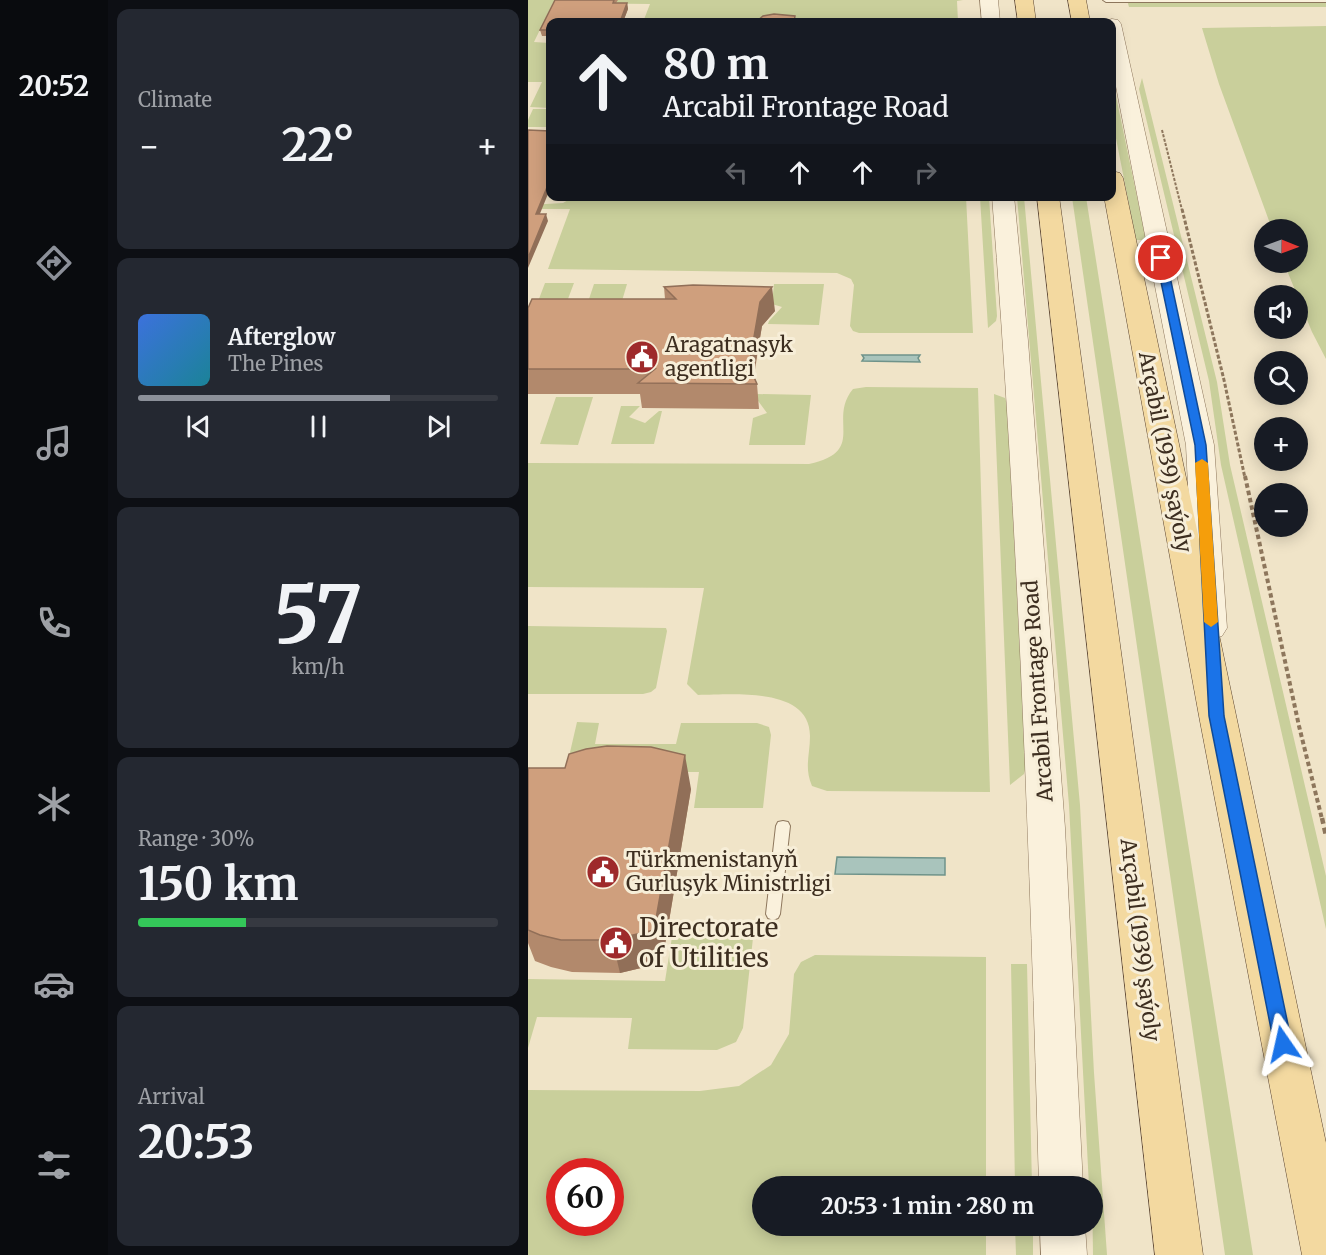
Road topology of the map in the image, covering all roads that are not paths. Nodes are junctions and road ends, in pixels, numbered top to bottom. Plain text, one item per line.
1 (989, 0) edge
2 (1024, 0) edge
3 (1077, 0) edge
4 (1106, 0) edge
5 (1326, 0) edge
6 (991, 18) edge
7 (1026, 18) edge
8 (1080, 18) edge
9 (1110, 18) edge
10 (1116, 47) edge
11 (1116, 199) edge
12 (1003, 201) edge
13 (1049, 201) edge
14 (1216, 716) junction
15 (783, 826) dead end
16 (773, 914) dead end
17 (1061, 1176) edge
18 (1063, 1236) edge
19 (1064, 1255) edge
20 (1179, 1255) edge
21 (1326, 1255) edge

1 - 6 street
2 - 7 main road
3 - 8 main road
4 - 5 lane
4 - 9 street
10 - 14 street
11 - 14 main road, Arçabil (1939) şaýoly
12 - 17 street, Arcabil Frontage Road
13 - 20 main road, Arçabil (1939) şaýoly
14 - 21 main road, Arçabil (1939) şaýoly
15 - 16 lane
18 - 19 street

